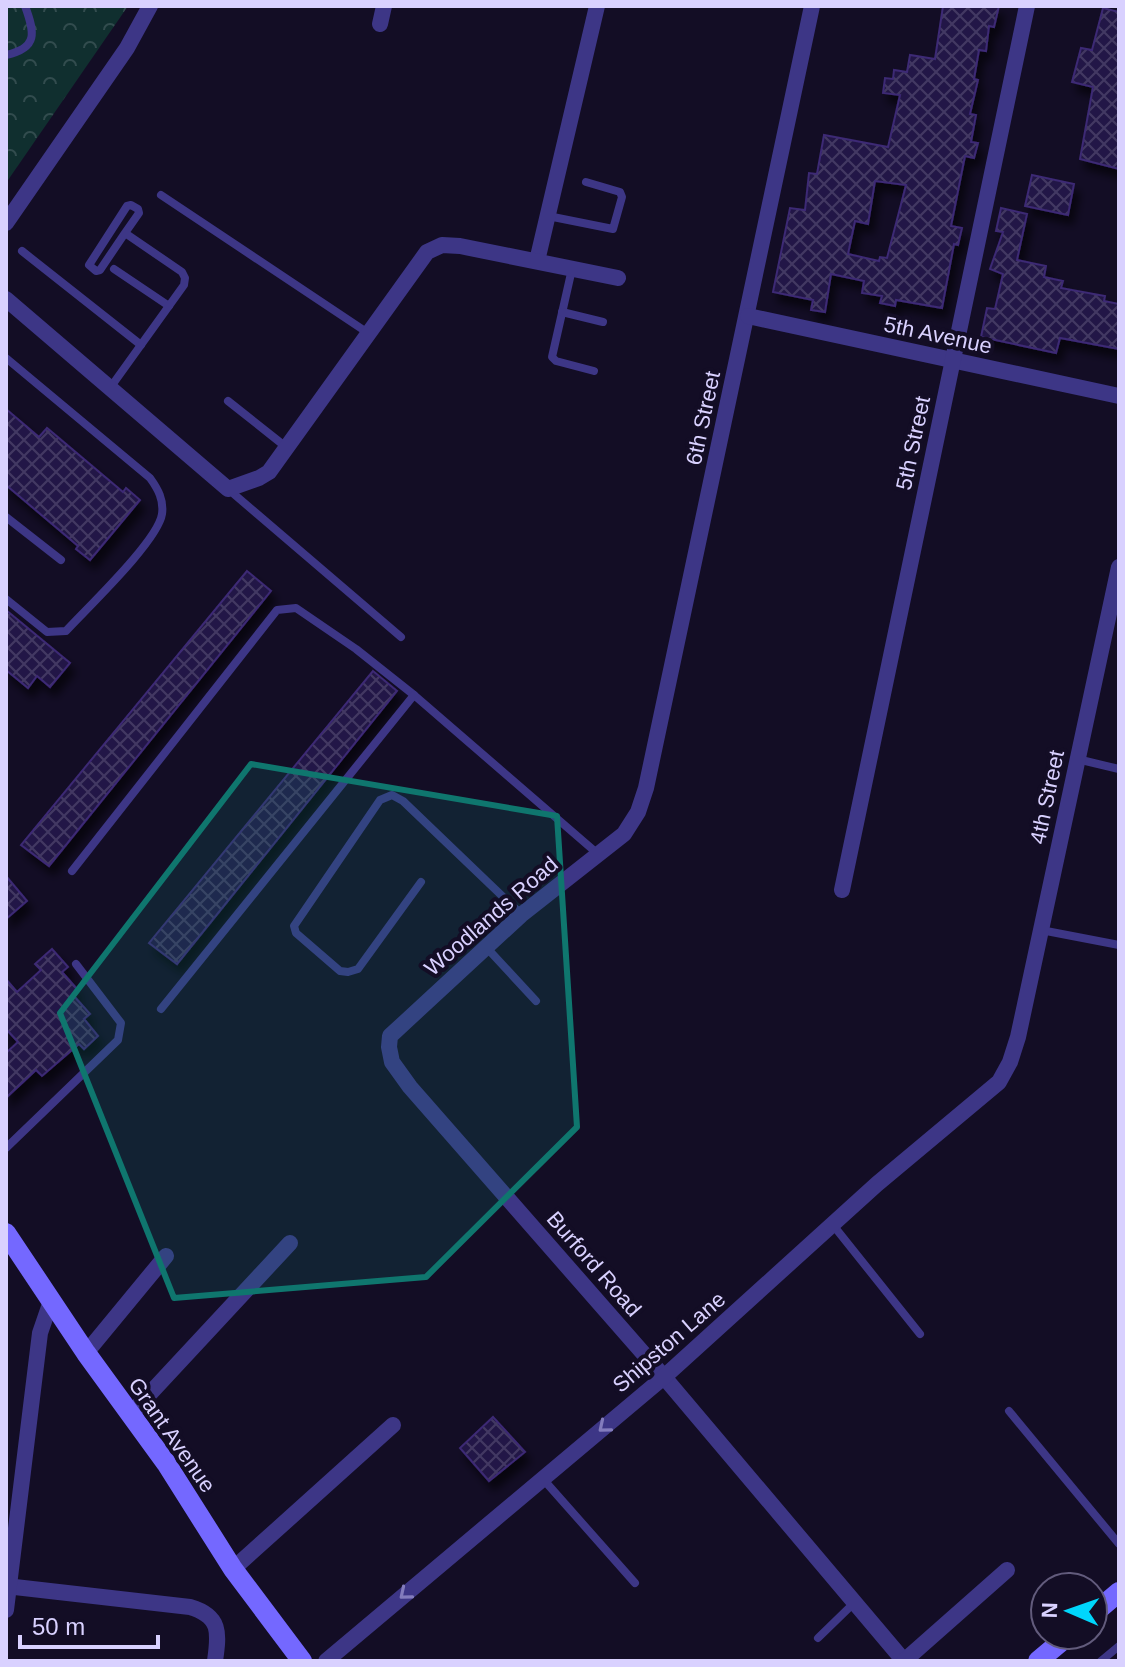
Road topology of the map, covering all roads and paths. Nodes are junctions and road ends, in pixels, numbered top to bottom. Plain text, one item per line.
1 (25, 6) edge
2 (150, 6) edge
3 (384, 6) edge
4 (597, 6) edge
5 (812, 6) edge
6 (1027, 6) edge
7 (380, 24) dead end
8 (6, 55) edge
9 (586, 182) dead end
10 (161, 195) dead end
11 (548, 216) junction
12 (6, 223) edge
13 (125, 233) junction
14 (22, 251) dead end
15 (537, 261) junction
16 (114, 269) dead end
17 (572, 269) junction
18 (618, 278) dead end
19 (6, 299) edge
20 (169, 306) junction
21 (562, 312) junction
22 (748, 316) junction
23 (603, 322) dead end
24 (368, 333) junction
25 (141, 345) junction
26 (6, 358) edge
27 (952, 361) junction
28 (594, 371) dead end
29 (110, 388) junction
30 (1119, 396) edge
31 (228, 401) dead end
32 (287, 448) junction
33 (228, 489) junction
34 (6, 517) edge
35 (61, 560) dead end
36 (1119, 567) edge
37 (6, 599) edge
38 (401, 637) dead end
39 (414, 695) junction
40 (1077, 759) junction
41 (1119, 769) edge
42 (624, 834) joint
43 (598, 854) junction
44 (72, 871) dead end
45 (421, 882) dead end
46 (842, 890) dead end
47 (521, 915) junction
48 (1041, 930) junction
49 (1119, 945) edge
50 (486, 947) junction
51 (76, 964) dead end
52 (536, 1001) dead end
53 (161, 1009) dead end
54 (390, 1036) joint
55 (1018, 1037) joint
56 (6, 1148) edge
57 (833, 1225) junction
58 (6, 1233) edge
59 (290, 1243) dead end
60 (166, 1256) dead end
61 (51, 1301) junction
62 (920, 1334) dead end
63 (86, 1353) junction
64 (664, 1377) junction
65 (1009, 1411) dead end
66 (130, 1415) junction
67 (393, 1425) dead end
68 (543, 1479) junction
69 (1119, 1544) edge
70 (233, 1569) junction
71 (1007, 1570) dead end
72 (635, 1583) dead end
73 (8, 1586) edge
74 (854, 1603) junction
75 (6, 1610) edge
76 (818, 1638) dead end
77 (1119, 1646) edge
78 (215, 1661) edge
79 (302, 1661) edge
80 (326, 1661) edge
81 (904, 1661) edge
82 (1101, 1661) edge

1 - 8 lane
2 - 12 street
3 - 7 street
4 - 11 street
5 - 22 street, 6th Street
6 - 27 street, 5th Street
9 - 11 lane
10 - 24 lane
11 - 15 street
13 - 13 lane
13 - 20 lane
14 - 25 lane
15 - 17 street
15 - 24 street
16 - 20 lane
17 - 18 street
17 - 21 lane
19 - 29 street
20 - 25 lane
21 - 23 lane
21 - 28 lane
22 - 27 street, 5th Avenue
22 - 42 street, 6th Street
24 - 32 street
25 - 29 lane
26 - 37 lane
27 - 30 street, 5th Avenue
27 - 46 street, 5th Street
29 - 33 street
31 - 32 lane
32 - 33 street
33 - 38 lane
34 - 35 lane
36 - 40 street, 4th Street
39 - 43 lane
39 - 44 lane
39 - 53 lane
40 - 41 lane
40 - 48 street, 4th Street
42 - 43 street, Woodlands Road
43 - 47 street, Woodlands Road
45 - 47 lane
47 - 50 street, Woodlands Road
48 - 49 lane
48 - 55 street, 4th Street
50 - 52 lane
50 - 54 street, Woodlands Road
51 - 56 lane
54 - 64 street, Burford Road
55 - 57 street, Shipston Lane
57 - 62 lane
57 - 64 street, Shipston Lane
58 - 61 street, Grant Avenue
59 - 66 street
60 - 63 street
61 - 63 street, Grant Avenue
61 - 73 street
63 - 66 street, Grant Avenue
64 -> 68 street, Shipston Lane
64 - 74 street, Burford Road
65 - 69 lane
66 - 70 street, Grant Avenue
67 - 70 street
68 - 72 lane
68 -> 80 street, Shipston Lane
70 - 79 street, Grant Avenue
71 - 81 street
73 - 75 street
73 - 78 street
74 - 76 lane
74 - 81 street, Burford Road
77 - 82 lane

